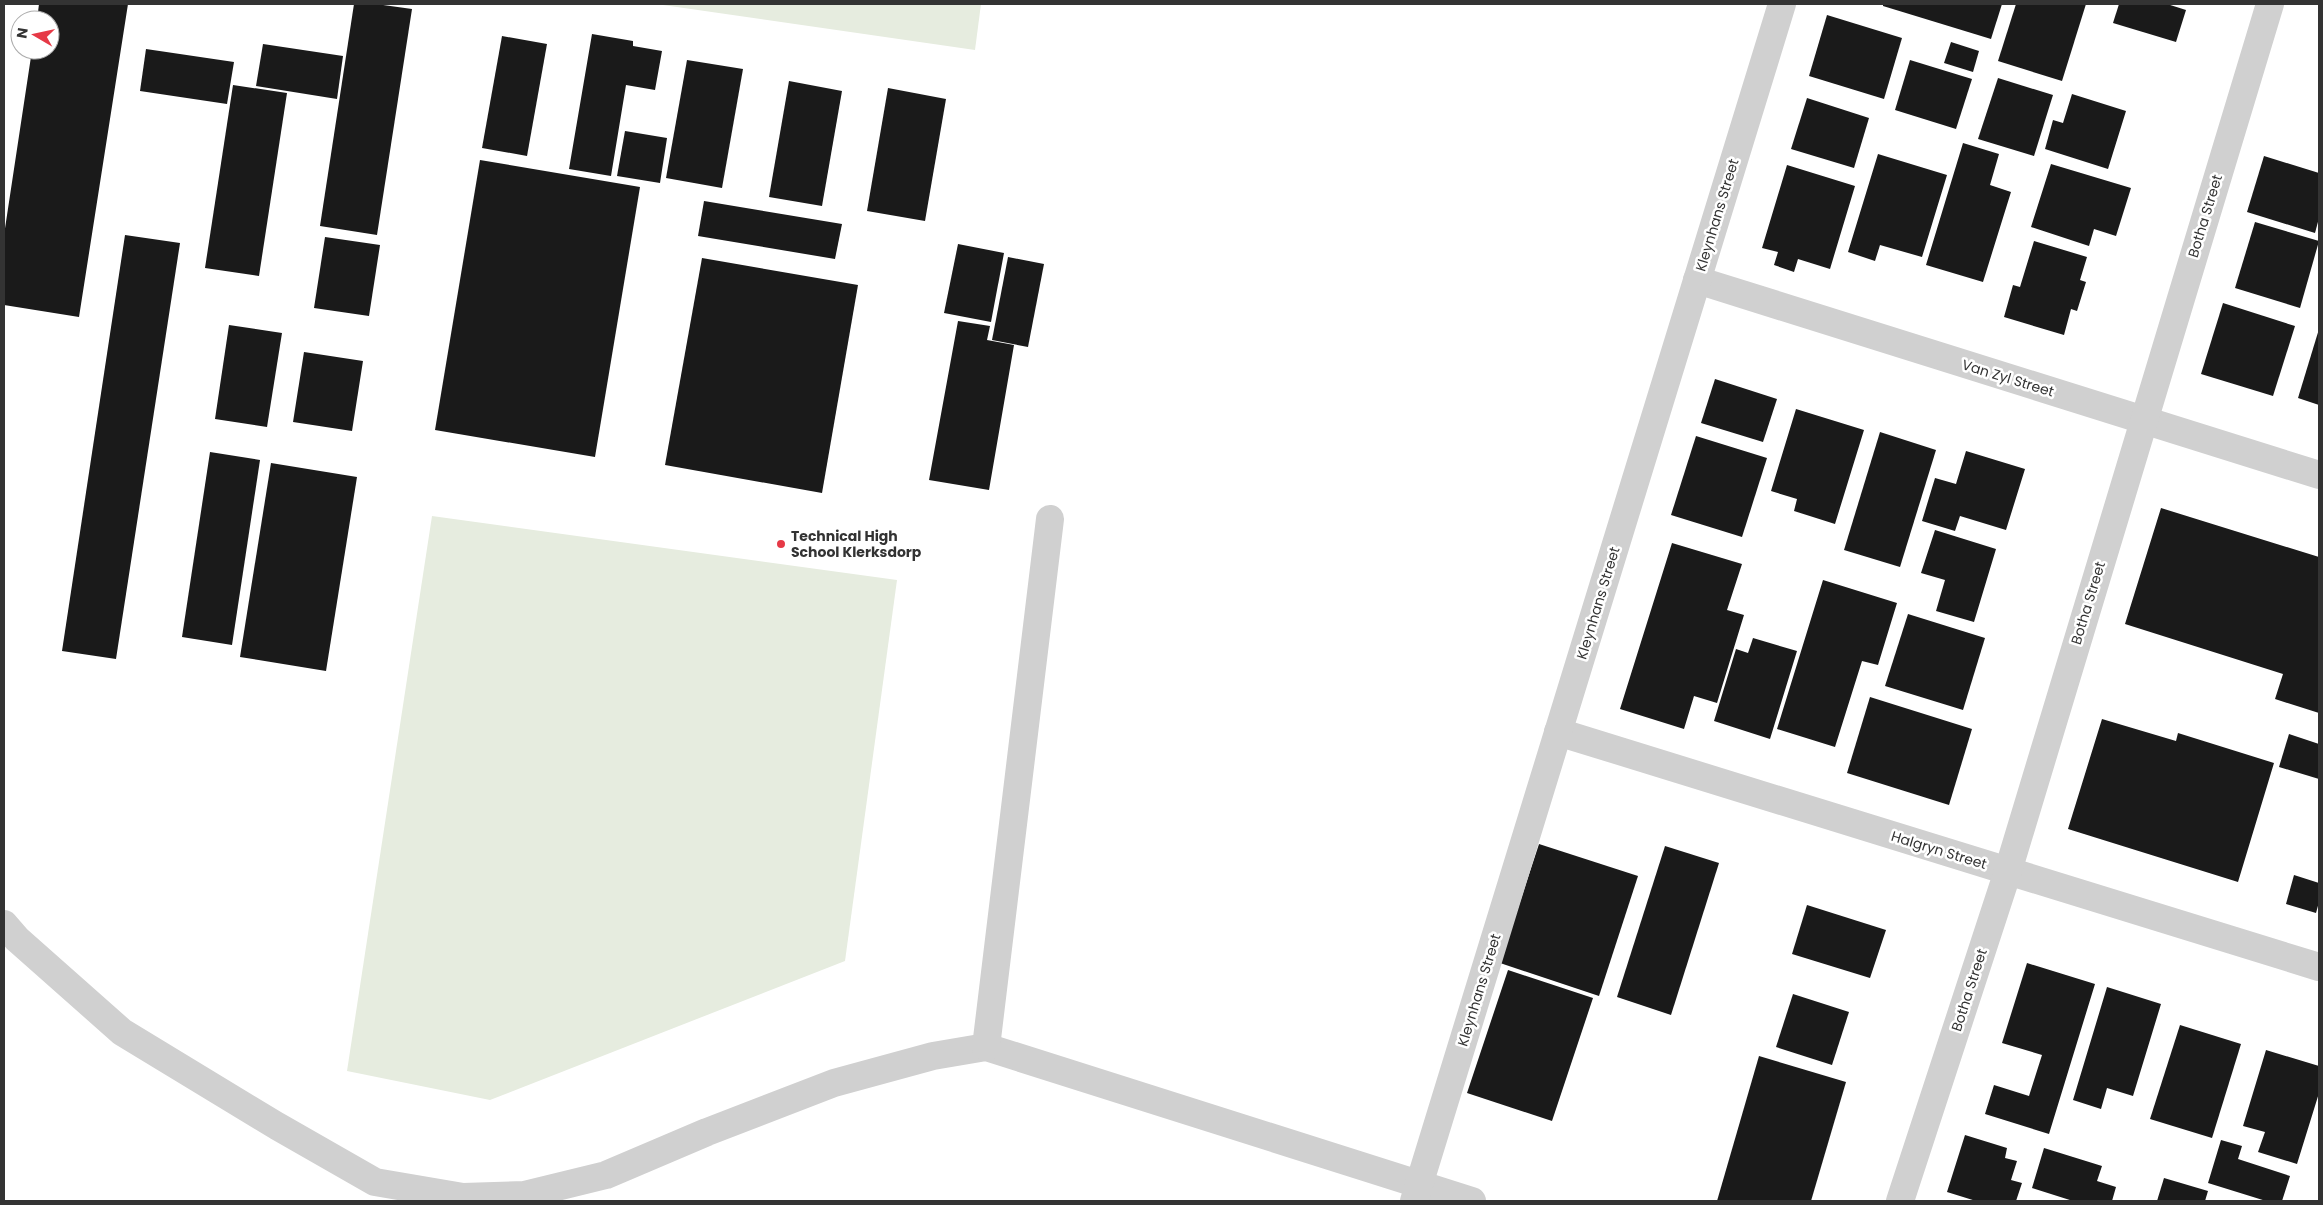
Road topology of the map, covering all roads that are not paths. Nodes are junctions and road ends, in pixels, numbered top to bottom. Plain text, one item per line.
1 (1782, 4) edge
2 (2270, 4) edge
3 (1697, 280) junction
4 (2143, 420) junction
5 (2319, 475) edge
6 (1050, 519) dead end
7 (1558, 732) junction
8 (2008, 871) junction
9 (4, 924) edge
10 (2319, 968) edge
11 (986, 1047) junction
12 (372, 1192) edge
13 (1416, 1193) edge
14 (1472, 1201) edge
15 (1900, 1201) edge

1 - 3 street, Kleynhans Street
2 - 4 street, Botha Street
3 - 4 street, Van Zyl Street
3 - 7 street, Kleynhans Street
4 - 5 street, Van Zyl Street
4 - 8 street, Botha Street
6 - 11 street
7 - 8 street, Halgryn Street
7 - 13 street, Kleynhans Street
8 - 10 street, Halgryn Street
8 - 15 street, Botha Street
9 - 12 street
11 - 12 street
11 - 13 street
13 - 14 street

